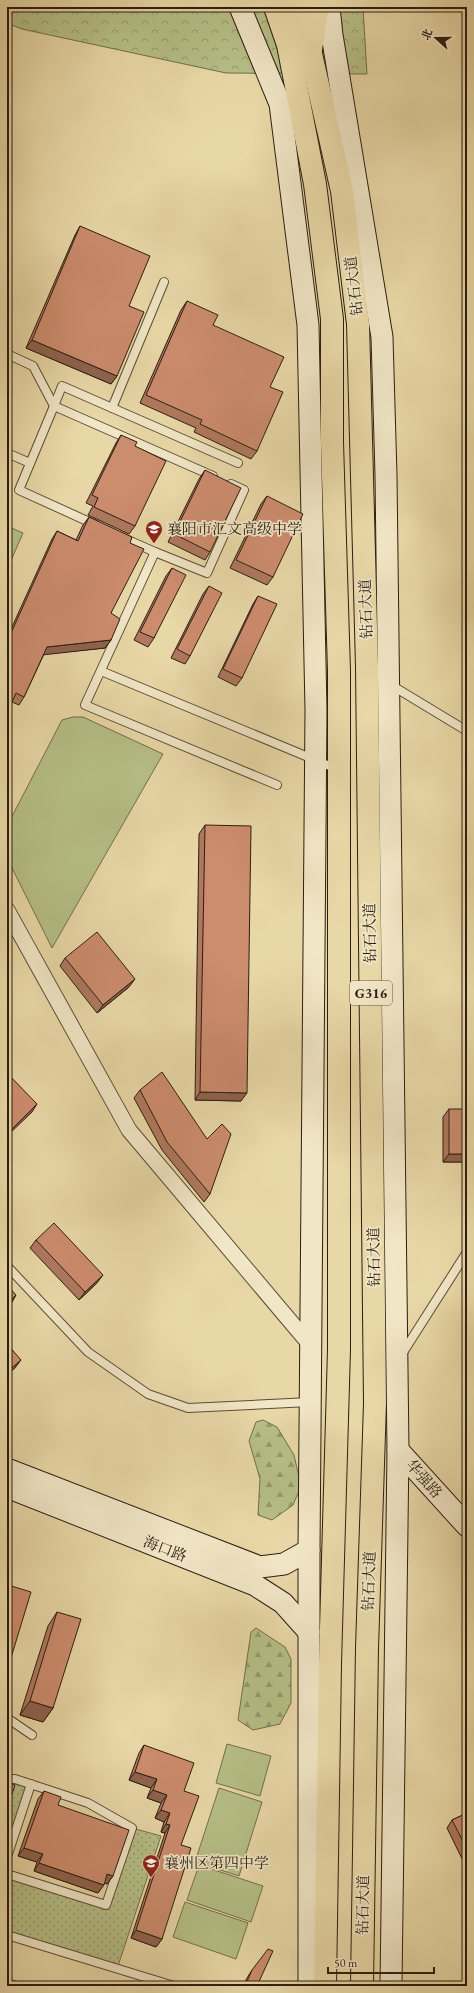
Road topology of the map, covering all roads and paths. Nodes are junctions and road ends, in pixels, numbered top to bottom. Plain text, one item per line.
1 (240, 7) edge
2 (258, 7) edge
3 (275, 7) edge
4 (296, 7) edge
5 (318, 7) edge
6 (329, 7) edge
7 (311, 54) junction
8 (300, 107) junction
9 (164, 282) dead end
10 (7, 354) edge
11 (54, 406) junction
12 (112, 408) junction
13 (7, 453) edge
14 (30, 463) junction
15 (238, 464) dead end
16 (155, 552) junction
17 (101, 672) junction
18 (389, 683) junction
19 (467, 731) edge
20 (316, 760) junction
21 (339, 771) junction
22 (277, 784) dead end
23 (7, 910) edge
24 (467, 1252) edge
25 (7, 1266) edge
26 (312, 1347) junction
27 (397, 1362) junction
28 (339, 1373) junction
29 (311, 1402) junction
30 (374, 1449) junction
31 (398, 1450) junction
32 (7, 1469) edge
33 (7, 1487) edge
34 (467, 1526) edge
35 (309, 1550) junction
36 (309, 1632) junction
37 (7, 1718) edge
38 (32, 1735) dead end
39 (7, 1779) edge
40 (31, 1784) junction
41 (7, 1857) edge
42 (7, 1874) edge
43 (7, 1935) edge
44 (174, 1986) edge
45 (309, 1986) edge
46 (325, 1986) edge
47 (362, 1986) edge
48 (391, 1986) edge

1 - 20 street
2 - 8 highway
3 - 8 highway, 钻石大道 / G316
4 - 7 highway, 钻石大道 / G316
5 - 7 highway
6 - 18 street
7 - 30 highway, 钻石大道 / G316
8 - 21 highway, 钻石大道 / G316
9 - 12 lane
10 - 11 lane
11 - 12 lane
11 - 14 lane
11 - 16 lane
12 - 15 lane
13 - 14 lane
14 - 16 lane
16 - 17 lane
17 - 20 lane
17 - 22 lane
18 - 19 lane
18 - 27 street
20 - 21 lane
20 - 26 street
21 - 28 highway, 钻石大道 / G316
23 - 26 street
24 - 27 lane
25 - 29 lane
26 - 28 street
26 - 29 street
27 - 31 street
28 - 46 highway, 钻石大道 / G316
29 - 35 street
30 - 31 street
30 - 47 highway, 钻石大道 / G316
31 - 34 street, 华强路
31 - 48 street
32 - 35 street, 海口路
33 - 36 street, 海口路
35 - 36 street
36 - 45 street
37 - 38 lane
39 - 40 lane
40 - 41 lane
40 - 42 lane
43 - 44 lane

